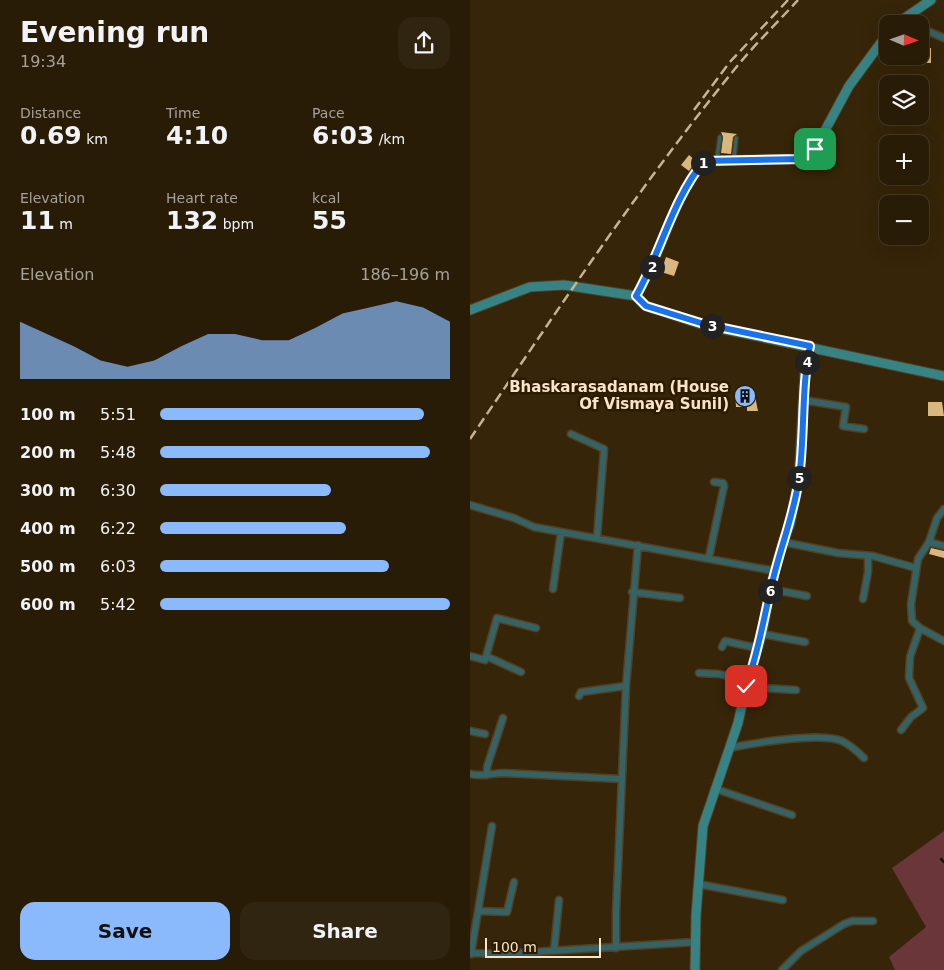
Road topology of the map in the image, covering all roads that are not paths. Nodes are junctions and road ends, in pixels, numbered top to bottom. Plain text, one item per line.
1 (931, 0) edge
2 (909, 15) edge
3 (929, 32) edge
4 (944, 38) edge
5 (879, 45) edge
6 (720, 136) dead end
7 (736, 138) dead end
8 (717, 161) junction
9 (734, 161) junction
10 (636, 296) junction
11 (470, 310) edge
12 (810, 346) junction
13 (944, 376) edge
14 (803, 400) junction
15 (864, 430) dead end
16 (571, 434) dead end
17 (714, 482) dead end
18 (470, 505) edge
19 (944, 509) edge
20 (561, 532) junction
21 (597, 538) junction
22 (783, 542) junction
23 (929, 542) junction
24 (638, 544) junction
25 (944, 546) edge
26 (868, 556) junction
27 (709, 557) junction
28 (916, 568) junction
29 (775, 570) junction
30 (553, 589) dead end
31 (770, 589) junction
32 (632, 592) junction
33 (807, 596) dead end
34 (680, 598) dead end
35 (863, 599) dead end
36 (536, 628) dead end
37 (920, 628) junction
38 (762, 634) junction
39 (944, 641) edge
40 (805, 642) dead end
41 (722, 646) dead end
42 (757, 648) junction
43 (470, 656) edge
44 (486, 656) junction
45 (521, 672) dead end
46 (699, 673) dead end
47 (747, 684) junction
48 (626, 686) junction
49 (796, 690) dead end
50 (580, 696) dead end
51 (503, 718) dead end
52 (901, 730) dead end
53 (470, 731) edge
54 (484, 734) dead end
55 (728, 748) junction
56 (864, 758) dead end
57 (470, 774) edge
58 (487, 775) junction
59 (621, 779) junction
60 (716, 789) junction
61 (792, 815) dead end
62 (492, 826) dead end
63 (514, 882) dead end
64 (698, 884) junction
65 (559, 900) dead end
66 (782, 900) dead end
67 (478, 911) junction
68 (873, 921) dead end
69 (695, 942) junction
70 (616, 948) junction
71 (554, 950) junction
72 (471, 953) edge
73 (696, 970) edge
74 (782, 970) edge

1 - 2 main road
3 - 4 street
5 - 9 main road
6 - 8 lane
7 - 9 lane
8 - 9 main road
8 - 10 main road
10 - 11 main road
10 - 12 main road
12 - 13 main road
12 - 14 main road
14 - 15 street
14 - 22 main road
16 - 21 street
17 - 27 street
18 - 20 street
19 - 23 street
20 - 21 street
20 - 30 street
21 - 24 street
22 - 26 street
22 - 29 main road
23 - 25 street
23 - 28 street
24 - 27 street
24 - 32 street
26 - 28 street
26 - 35 street
27 - 29 street
28 - 37 street
29 - 31 main road
31 - 33 street
31 - 38 main road
32 - 34 street
32 - 48 street
36 - 44 street
37 - 39 street
37 - 52 street
38 - 40 street
38 - 42 main road
41 - 42 street
42 - 47 main road
43 - 44 street
44 - 45 street
46 - 47 street
47 - 49 street
47 - 55 main road
48 - 50 street
48 - 59 street
51 - 58 street
53 - 54 street
55 - 56 street
55 - 60 main road
57 - 58 street
58 - 59 street
59 - 70 street
60 - 61 street
60 - 64 main road
62 - 67 street
63 - 67 street
64 - 66 street
64 - 69 main road
65 - 71 street
67 - 72 street
68 - 74 street
69 - 70 street
69 - 73 main road
70 - 71 street
71 - 72 street

